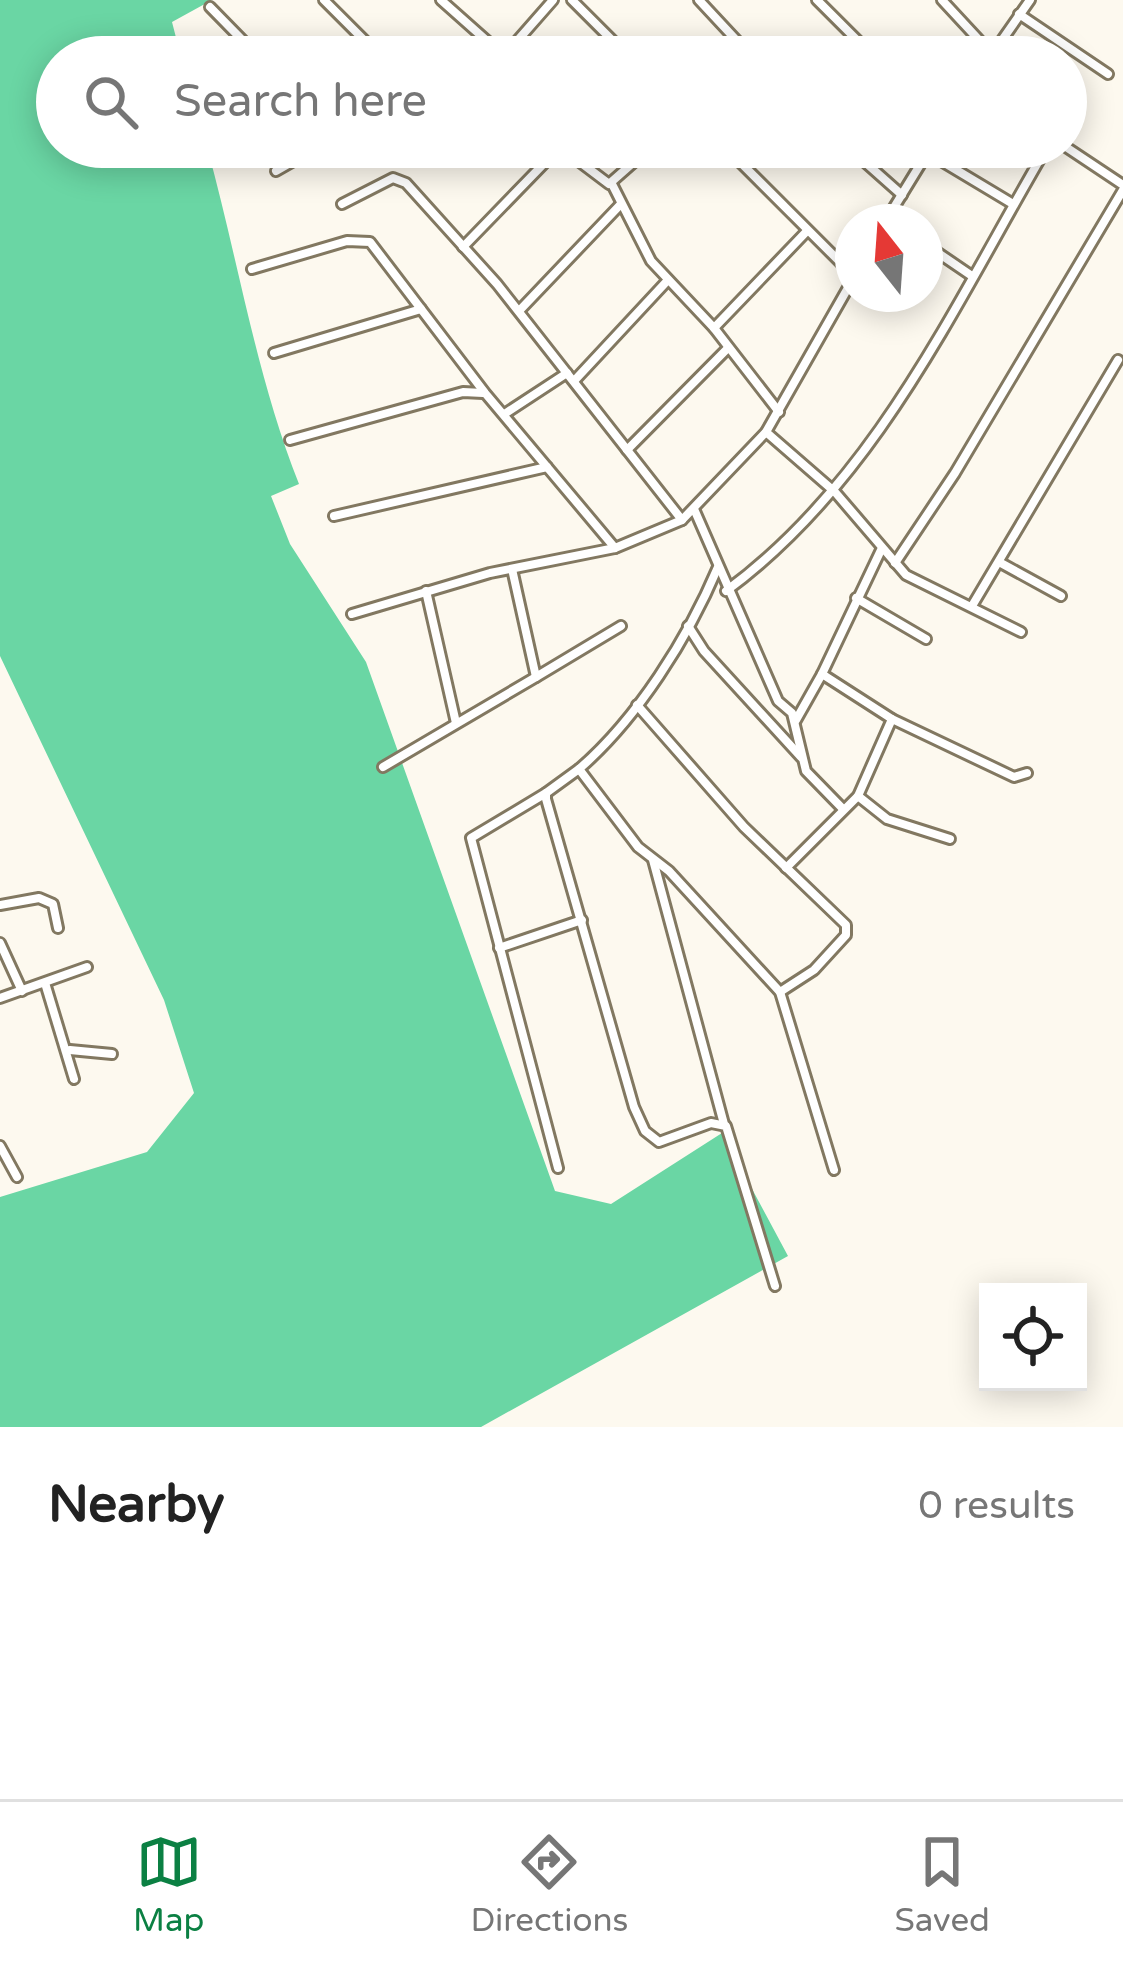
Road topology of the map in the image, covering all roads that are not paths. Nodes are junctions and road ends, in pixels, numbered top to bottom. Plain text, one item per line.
1 (324, 0) edge
2 (441, 0) edge
3 (553, 0) edge
4 (572, 0) edge
5 (699, 0) edge
6 (817, 0) edge
7 (942, 0) edge
8 (1030, 0) edge
9 (211, 4) edge
10 (1019, 14) junction
11 (240, 36) edge
12 (360, 36) edge
13 (481, 36) edge
14 (522, 36) edge
15 (605, 36) edge
16 (732, 36) edge
17 (853, 36) edge
18 (974, 36) edge
19 (1004, 36) edge
20 (1052, 36) edge
21 (1087, 60) edge
22 (1108, 74) dead end
23 (1087, 162) edge
24 (280, 168) edge
25 (540, 168) edge
26 (590, 168) edge
27 (629, 168) edge
28 (746, 168) edge
29 (872, 168) edge
30 (919, 168) edge
31 (958, 168) edge
32 (1034, 168) edge
33 (275, 171) dead end
34 (612, 184) junction
35 (1123, 188) edge
36 (902, 195) junction
37 (341, 204) dead end
38 (897, 204) edge
39 (1013, 204) junction
40 (620, 205) junction
41 (807, 231) junction
42 (463, 247) junction
43 (943, 256) edge
44 (835, 259) edge
45 (252, 269) dead end
46 (972, 276) junction
47 (668, 280) junction
48 (421, 309) junction
49 (835, 310) edge
50 (519, 311) junction
51 (714, 328) junction
52 (727, 349) junction
53 (274, 353) dead end
54 (1118, 360) dead end
55 (570, 377) junction
56 (485, 393) junction
57 (779, 412) junction
58 (506, 413) junction
59 (766, 432) junction
60 (290, 440) dead end
61 (627, 450) junction
62 (547, 467) junction
63 (835, 492) junction
64 (694, 509) junction
65 (334, 516) dead end
66 (682, 520) junction
67 (615, 548) junction
68 (880, 550) junction
69 (999, 562) junction
70 (895, 563) junction
71 (718, 567) junction
72 (512, 569) junction
73 (426, 591) junction
74 (726, 591) junction
75 (1061, 596) dead end
76 (856, 598) junction
77 (972, 606) junction
78 (352, 614) dead end
79 (621, 626) dead end
80 (688, 626) junction
81 (1021, 632) dead end
82 (926, 639) dead end
83 (822, 674) junction
84 (536, 677) junction
85 (778, 701) junction
86 (637, 705) junction
87 (762, 718) junction
88 (892, 718) junction
89 (795, 722) junction
90 (456, 723) junction
91 (802, 758) junction
92 (383, 767) dead end
93 (579, 769) junction
94 (1027, 773) dead end
95 (546, 793) junction
96 (858, 796) junction
97 (843, 809) junction
98 (950, 839) dead end
99 (653, 859) junction
100 (786, 868) junction
101 (0, 905) edge
102 (583, 920) junction
103 (58, 928) dead end
104 (0, 943) edge
105 (499, 947) junction
106 (87, 967) dead end
107 (44, 983) junction
108 (22, 991) junction
109 (780, 992) junction
110 (0, 998) edge
111 (68, 1049) junction
112 (112, 1054) dead end
113 (74, 1079) dead end
114 (724, 1124) junction
115 (0, 1146) edge
116 (558, 1168) dead end
117 (834, 1171) dead end
118 (16, 1177) dead end
119 (775, 1286) dead end

1 - 12 street
2 - 13 street
3 - 14 street
4 - 15 street
5 - 16 street
6 - 17 street
7 - 18 street
8 - 10 street
9 - 11 street
10 - 19 street
10 - 20 street
21 - 22 street
23 - 35 street
24 - 33 street
25 - 42 street
26 - 34 street
27 - 34 street
28 - 41 street
29 - 36 street
30 - 36 street
31 - 39 street
32 - 39 street
34 - 40 street
35 - 70 street
36 - 38 street
37 - 42 street
39 - 46 street
40 - 47 street
40 - 50 street
41 - 44 street
41 - 51 street
42 - 50 street
43 - 46 street
45 - 48 street
46 - 63 street
47 - 51 street
47 - 55 street
48 - 53 street
48 - 56 street
49 - 57 street
50 - 55 street
51 - 52 street
52 - 57 street
52 - 61 street
54 - 69 street
55 - 58 street
55 - 61 street
56 - 58 street
56 - 60 street
57 - 59 street
58 - 62 street
59 - 63 street
59 - 64 street
61 - 66 street
62 - 65 street
62 - 67 street
63 - 68 street
63 - 74 street
64 - 66 street
64 - 71 street
66 - 67 street
67 - 72 street
68 - 70 street
68 - 76 street
69 - 75 street
69 - 77 street
70 - 77 street
71 - 74 street
71 - 80 street
72 - 73 street
72 - 84 street
73 - 78 street
73 - 90 street
74 - 85 street
76 - 82 street
76 - 83 street
77 - 81 street
79 - 84 street
80 - 86 street
80 - 87 street
83 - 88 street
83 - 89 street
84 - 90 street
85 - 87 street
85 - 89 street
86 - 93 street
86 - 100 street
87 - 91 street
88 - 94 street
88 - 96 street
89 - 91 street
90 - 92 street
91 - 97 street
93 - 95 street
93 - 99 street
95 - 102 street
95 - 105 street
96 - 97 street
96 - 98 street
97 - 100 street
99 - 109 street
99 - 114 street
100 - 109 street
101 - 103 street
102 - 105 street
102 - 114 street
104 - 108 street
105 - 116 street
106 - 107 street
107 - 108 street
107 - 111 street
108 - 110 street
109 - 117 street
111 - 112 street
111 - 113 street
114 - 119 street
115 - 118 street

